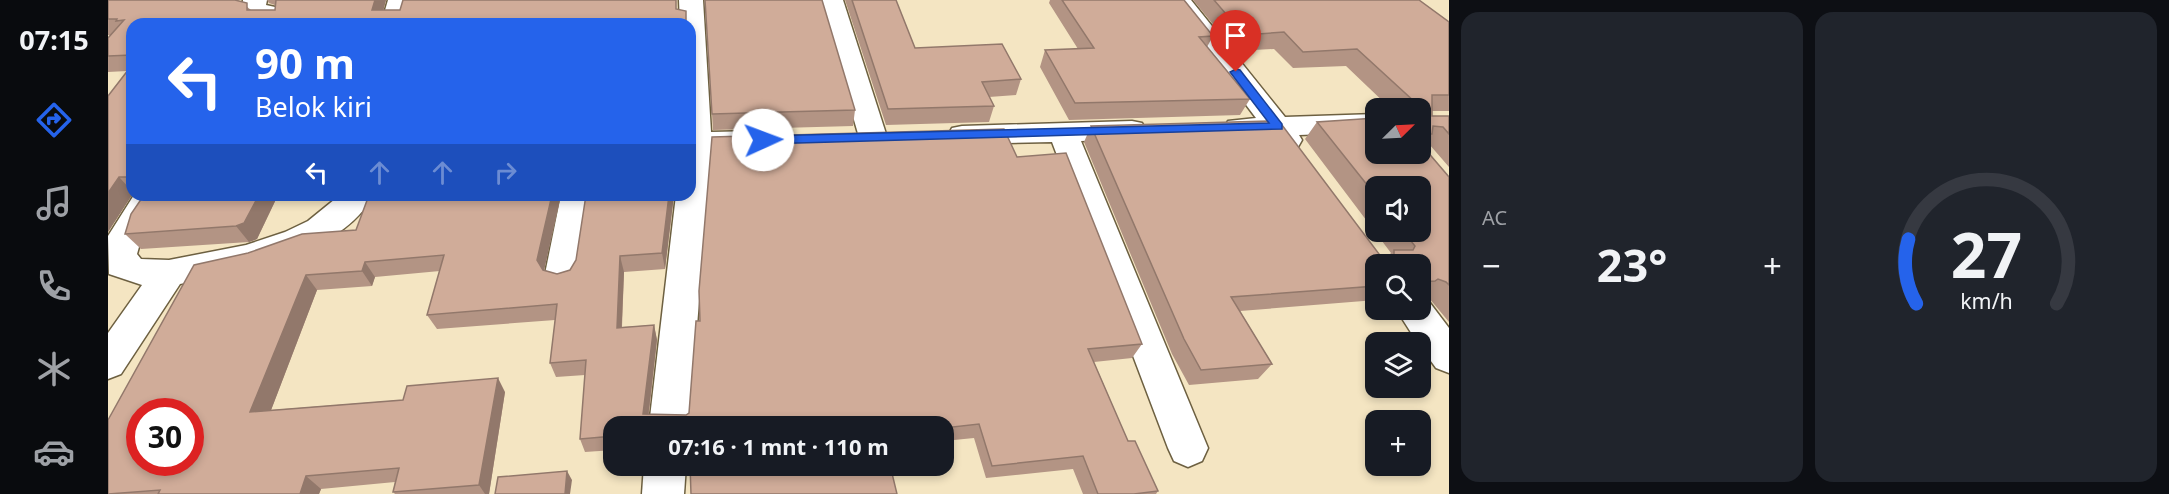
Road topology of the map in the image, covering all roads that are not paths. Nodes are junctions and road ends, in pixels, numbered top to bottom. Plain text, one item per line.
1 (255, 0) edge
2 (400, 0) edge
3 (691, 0) edge
4 (831, 0) edge
5 (1179, 0) edge
6 (271, 18) edge
7 (395, 18) edge
8 (691, 18) edge
9 (1365, 123) edge
10 (1278, 127) junction
11 (1206, 128) edge
12 (1158, 129) edge
13 (1063, 132) junction
14 (936, 135) edge
15 (872, 137) edge
16 (779, 140) edge
17 (696, 142) edge
18 (1305, 163) edge
19 (147, 201) edge
20 (352, 201) edge
21 (575, 201) edge
22 (689, 201) edge
23 (169, 273) junction
24 (562, 274) edge
25 (1421, 320) edge
26 (1449, 357) edge
27 (108, 363) edge
28 (670, 416) edge
29 (1188, 448) dead end
30 (664, 476) edge
31 (663, 494) edge

1 - 6 street
2 - 7 street
3 - 8 street
4 - 15 street
5 - 10 street
9 - 10 street
10 - 11 street
10 - 18 street
12 - 13 street
13 - 14 street
13 - 29 street
16 - 17 street
19 - 23 street
20 - 23 street
21 - 24 street
22 - 28 street
23 - 27 street
25 - 26 street
30 - 31 street

